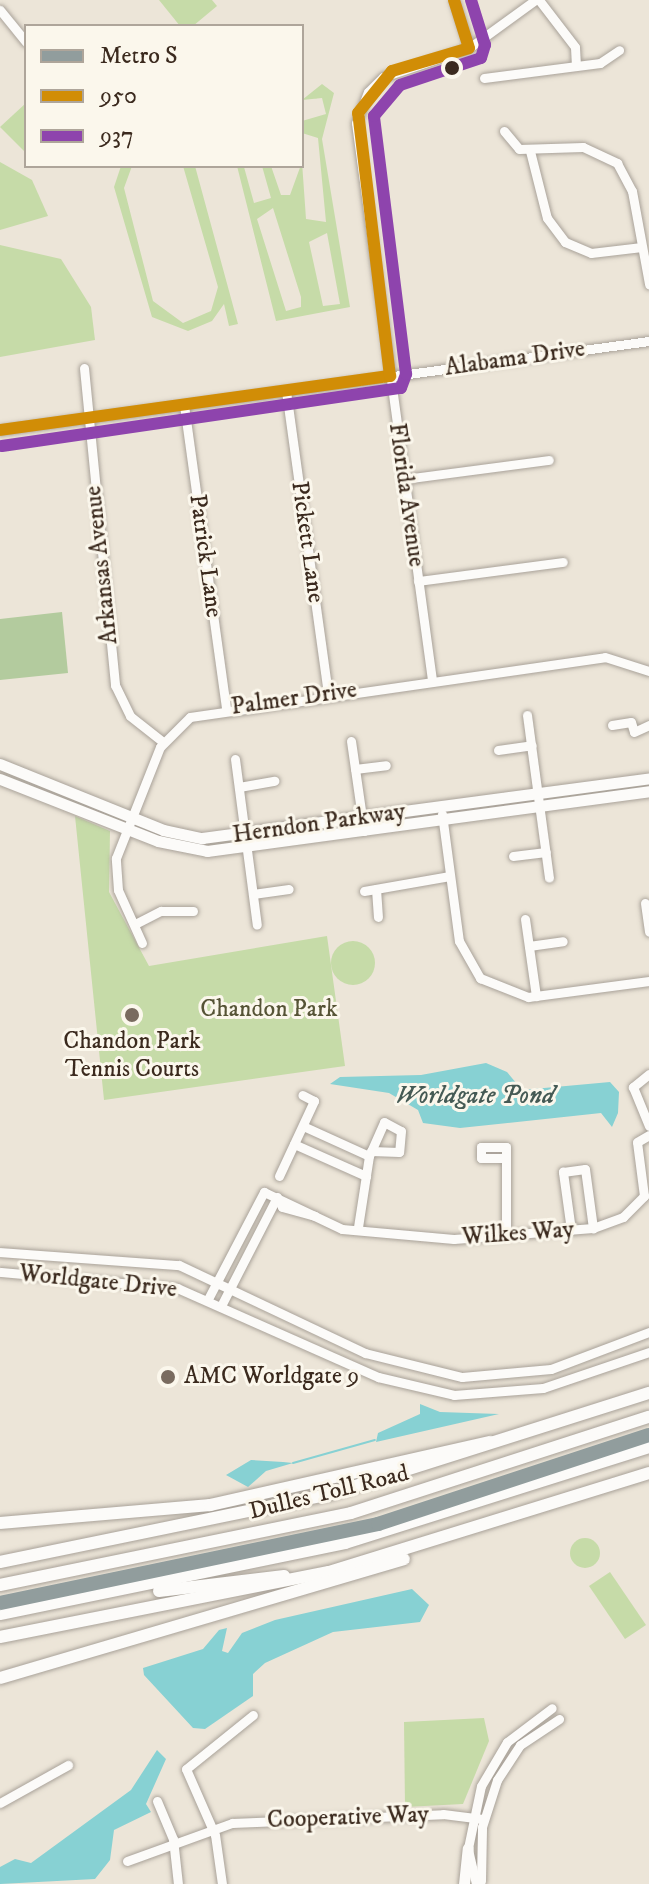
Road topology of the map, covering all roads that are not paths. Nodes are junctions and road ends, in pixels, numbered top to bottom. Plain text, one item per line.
1 (454, 0) edge
2 (537, 0) edge
3 (0, 10) edge
4 (24, 40) edge
5 (469, 48) junction
6 (619, 50) dead end
7 (576, 65) junction
8 (484, 78) dead end
9 (504, 131) dead end
10 (530, 151) junction
11 (642, 247) junction
12 (649, 284) edge
13 (649, 341) edge
14 (84, 368) dead end
15 (390, 376) junction
16 (286, 391) junction
17 (184, 405) junction
18 (87, 418) junction
19 (0, 430) edge
20 (549, 460) dead end
21 (404, 479) junction
22 (563, 562) dead end
23 (418, 581) junction
24 (649, 671) edge
25 (432, 680) junction
26 (328, 694) junction
27 (226, 708) junction
28 (527, 715) dead end
29 (612, 725) dead end
30 (649, 725) edge
31 (351, 741) dead end
32 (163, 742) junction
33 (532, 745) junction
34 (498, 750) dead end
35 (235, 759) dead end
36 (0, 764) edge
37 (386, 765) dead end
38 (355, 769) junction
39 (649, 778) edge
40 (0, 779) edge
41 (274, 781) dead end
42 (239, 787) junction
43 (649, 791) edge
44 (540, 799) junction
45 (441, 813) junction
46 (129, 823) junction
47 (363, 824) junction
48 (245, 840) junction
49 (546, 852) junction
50 (513, 856) dead end
51 (450, 876) junction
52 (549, 878) dead end
53 (289, 889) dead end
54 (376, 889) junction
55 (364, 891) dead end
56 (253, 894) junction
57 (645, 903) dead end
58 (193, 911) dead end
59 (378, 917) dead end
60 (525, 919) dead end
61 (135, 924) junction
62 (257, 925) dead end
63 (649, 932) edge
64 (563, 941) dead end
65 (142, 943) dead end
66 (529, 946) junction
67 (649, 981) edge
68 (536, 996) junction
69 (649, 1074) edge
70 (302, 1095) dead end
71 (303, 1126) junction
72 (649, 1126) edge
73 (649, 1135) edge
74 (294, 1144) junction
75 (506, 1158) dead end
76 (279, 1176) dead end
77 (366, 1176) junction
78 (277, 1197) junction
79 (358, 1227) junction
80 (593, 1228) junction
81 (571, 1230) junction
82 (506, 1234) junction
83 (0, 1252) edge
84 (0, 1272) edge
85 (219, 1279) junction
86 (233, 1285) junction
87 (208, 1299) junction
88 (222, 1304) junction
89 (649, 1332) edge
90 (649, 1352) edge
91 (649, 1393) edge
92 (649, 1417) edge
93 (528, 1436) junction
94 (649, 1447) edge
95 (649, 1473) edge
96 (0, 1523) edge
97 (466, 1535) junction
98 (0, 1562) edge
99 (329, 1572) junction
100 (0, 1585) edge
101 (65, 1602) junction
102 (0, 1614) edge
103 (0, 1637) edge
104 (0, 1678) edge
105 (552, 1708) dead end
106 (253, 1715) dead end
107 (559, 1719) dead end
108 (68, 1765) dead end
109 (157, 1801) dead end
110 (0, 1803) edge
111 (472, 1817) junction
112 (483, 1819) junction
113 (213, 1829) junction
114 (173, 1843) junction
115 (468, 1848) junction
116 (127, 1861) dead end
117 (178, 1884) edge
118 (222, 1884) edge
119 (464, 1884) edge
120 (479, 1884) edge

1 - 5 street
2 - 5 street, Florida Avenue
2 - 7 street
3 - 4 street
5 - 15 street, Florida Avenue
6 - 7 street
7 - 8 street
9 - 10 street
10 - 11 street
10 - 11 street
11 - 12 street
13 - 15 street, Alabama Drive
14 - 18 street, Arkansas Avenue
15 - 16 street, Alabama Drive
15 - 21 street, Florida Avenue
16 - 17 street, Alabama Drive
16 - 26 street, Pickett Lane
17 - 18 street, Alabama Drive
17 - 27 street, Patrick Lane
18 - 19 street, Alabama Drive
18 - 32 street, Arkansas Avenue
20 - 21 street
21 - 23 street, Florida Avenue
22 - 23 street
23 - 25 street, Florida Avenue
24 - 25 street, Palmer Drive
25 - 26 street, Palmer Drive
26 - 27 street, Palmer Drive
27 - 32 street, Palmer Drive
28 - 33 street
29 - 30 street
31 - 38 street
32 - 46 street, Palmer Drive
33 - 34 street
33 - 44 street
35 - 42 street
36 - 46 main road, Herndon Parkway
37 - 38 street
38 - 47 street
39 - 44 main road, Herndon Parkway
40 - 46 main road, Herndon Parkway
41 - 42 street
42 - 48 street
43 - 44 main road, Herndon Parkway
44 - 45 main road, Herndon Parkway
44 - 49 street
45 - 47 main road, Herndon Parkway
45 - 51 street
46 - 48 main road, Herndon Parkway
46 - 61 street, Palmer Drive
47 - 48 main road, Herndon Parkway
48 - 56 street
49 - 50 street
49 - 52 street
51 - 54 street
51 - 68 street
53 - 56 street
54 - 55 street
54 - 59 street
56 - 62 street
57 - 63 street
58 - 61 street
60 - 66 street
61 - 65 street, Palmer Drive
64 - 66 street
66 - 68 street
67 - 68 street
69 - 72 street
70 - 71 street
71 - 74 street
71 - 77 street
73 - 80 street, Wilkes Way
74 - 76 street
74 - 77 street
75 - 82 street
77 - 79 street
78 - 79 street, Wilkes Way
78 - 85 street, Wilkes Way
78 - 86 street
79 - 82 street, Wilkes Way
80 - 81 street, Wilkes Way
80 - 81 street
81 - 82 street, Wilkes Way
83 - 85 street, Worldgate Drive
84 - 87 street, Worldgate Drive
85 - 86 street, Worldgate Drive
85 - 87 street
86 - 88 street
86 - 89 street, Worldgate Drive
87 - 88 street, Worldgate Drive
88 - 90 street, Worldgate Drive
91 - 93 highway, Dulles Toll Road
92 - 100 highway
93 - 96 highway
93 - 98 highway, Dulles Toll Road
94 - 101 highway
95 - 97 highway
97 - 99 highway
97 - 104 highway
99 - 101 highway
99 - 103 highway
101 - 102 highway
105 - 111 street
106 - 113 street
107 - 112 street
108 - 110 street
109 - 114 street
111 - 112 street, Cooperative Way
111 - 113 street, Cooperative Way
111 - 115 street
112 - 120 street
113 - 114 street, Cooperative Way
113 - 118 street
114 - 116 street, Cooperative Way
114 - 117 street
115 - 119 main road
115 - 120 street

